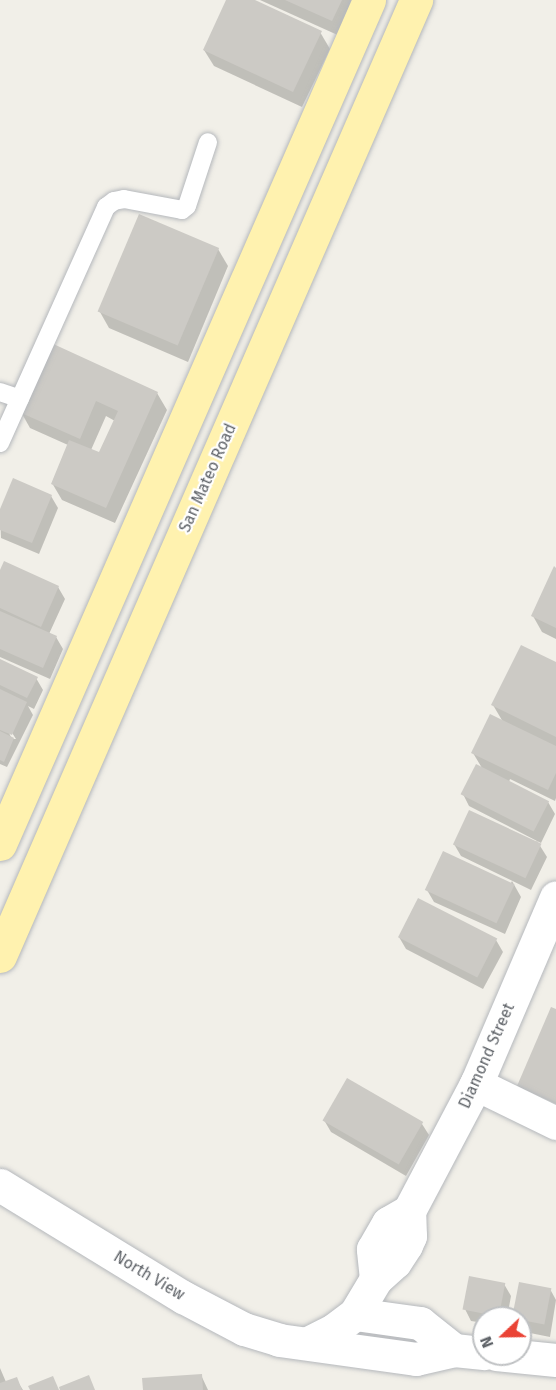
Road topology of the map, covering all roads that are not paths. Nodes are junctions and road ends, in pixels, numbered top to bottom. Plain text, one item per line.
1 (369, 0) edge
2 (416, 0) edge
3 (208, 142) dead end
4 (0, 392) edge
5 (20, 399) junction
6 (0, 442) edge
7 (0, 844) edge
8 (556, 897) edge
9 (0, 956) edge
10 (476, 1084) junction
11 (556, 1123) edge
12 (0, 1185) edge
13 (355, 1314) junction
14 (308, 1343) junction
15 (469, 1351) edge
16 (532, 1358) edge
17 (556, 1360) edge

1 - 7 main road
2 - 9 main road, San Mateo Road
3 - 5 lane
4 - 5 lane
5 - 6 lane
8 - 10 street, Diamond Street
10 - 11 street
10 - 13 street, Diamond Street
12 - 14 street, North View
13 - 14 street, Diamond Street
13 - 15 street
14 - 15 street, North View
16 - 17 street

